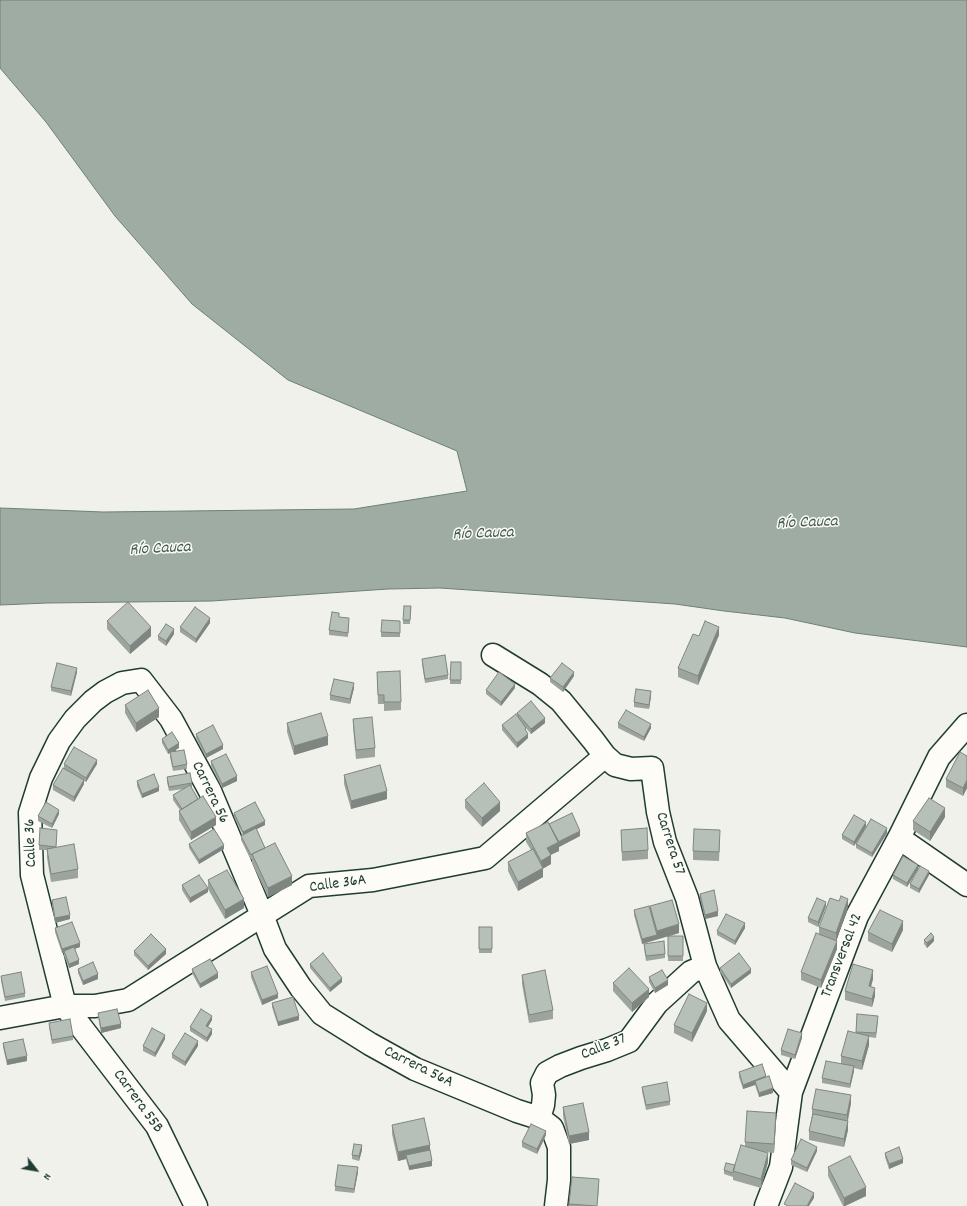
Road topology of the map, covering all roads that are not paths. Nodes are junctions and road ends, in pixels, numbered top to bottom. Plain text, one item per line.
1 (493, 655) dead end
2 (141, 680) joint
3 (967, 725) edge
4 (604, 756) junction
5 (899, 838) junction
6 (967, 885) edge
7 (262, 915) junction
8 (705, 966) junction
9 (65, 1006) junction
10 (0, 1018) edge
11 (791, 1092) junction
12 (539, 1118) junction
13 (196, 1206) edge
14 (556, 1206) edge
15 (766, 1206) edge

1 - 4 street, Carrera 57
2 - 7 street, Carrera 56
2 - 9 street, Calle 36
3 - 5 street, Transversal 42
4 - 7 street, Calle 36A
4 - 8 street, Carrera 57
5 - 6 street
5 - 11 street, Transversal 42
7 - 9 street, Calle 36A
7 - 12 street, Carrera 56A
8 - 11 street, Carrera 57
8 - 12 street, Calle 37
9 - 10 street, Calle 36A
9 - 13 street, Carrera 55B
11 - 15 street, Transversal 42
12 - 14 street, Carrera 56A

